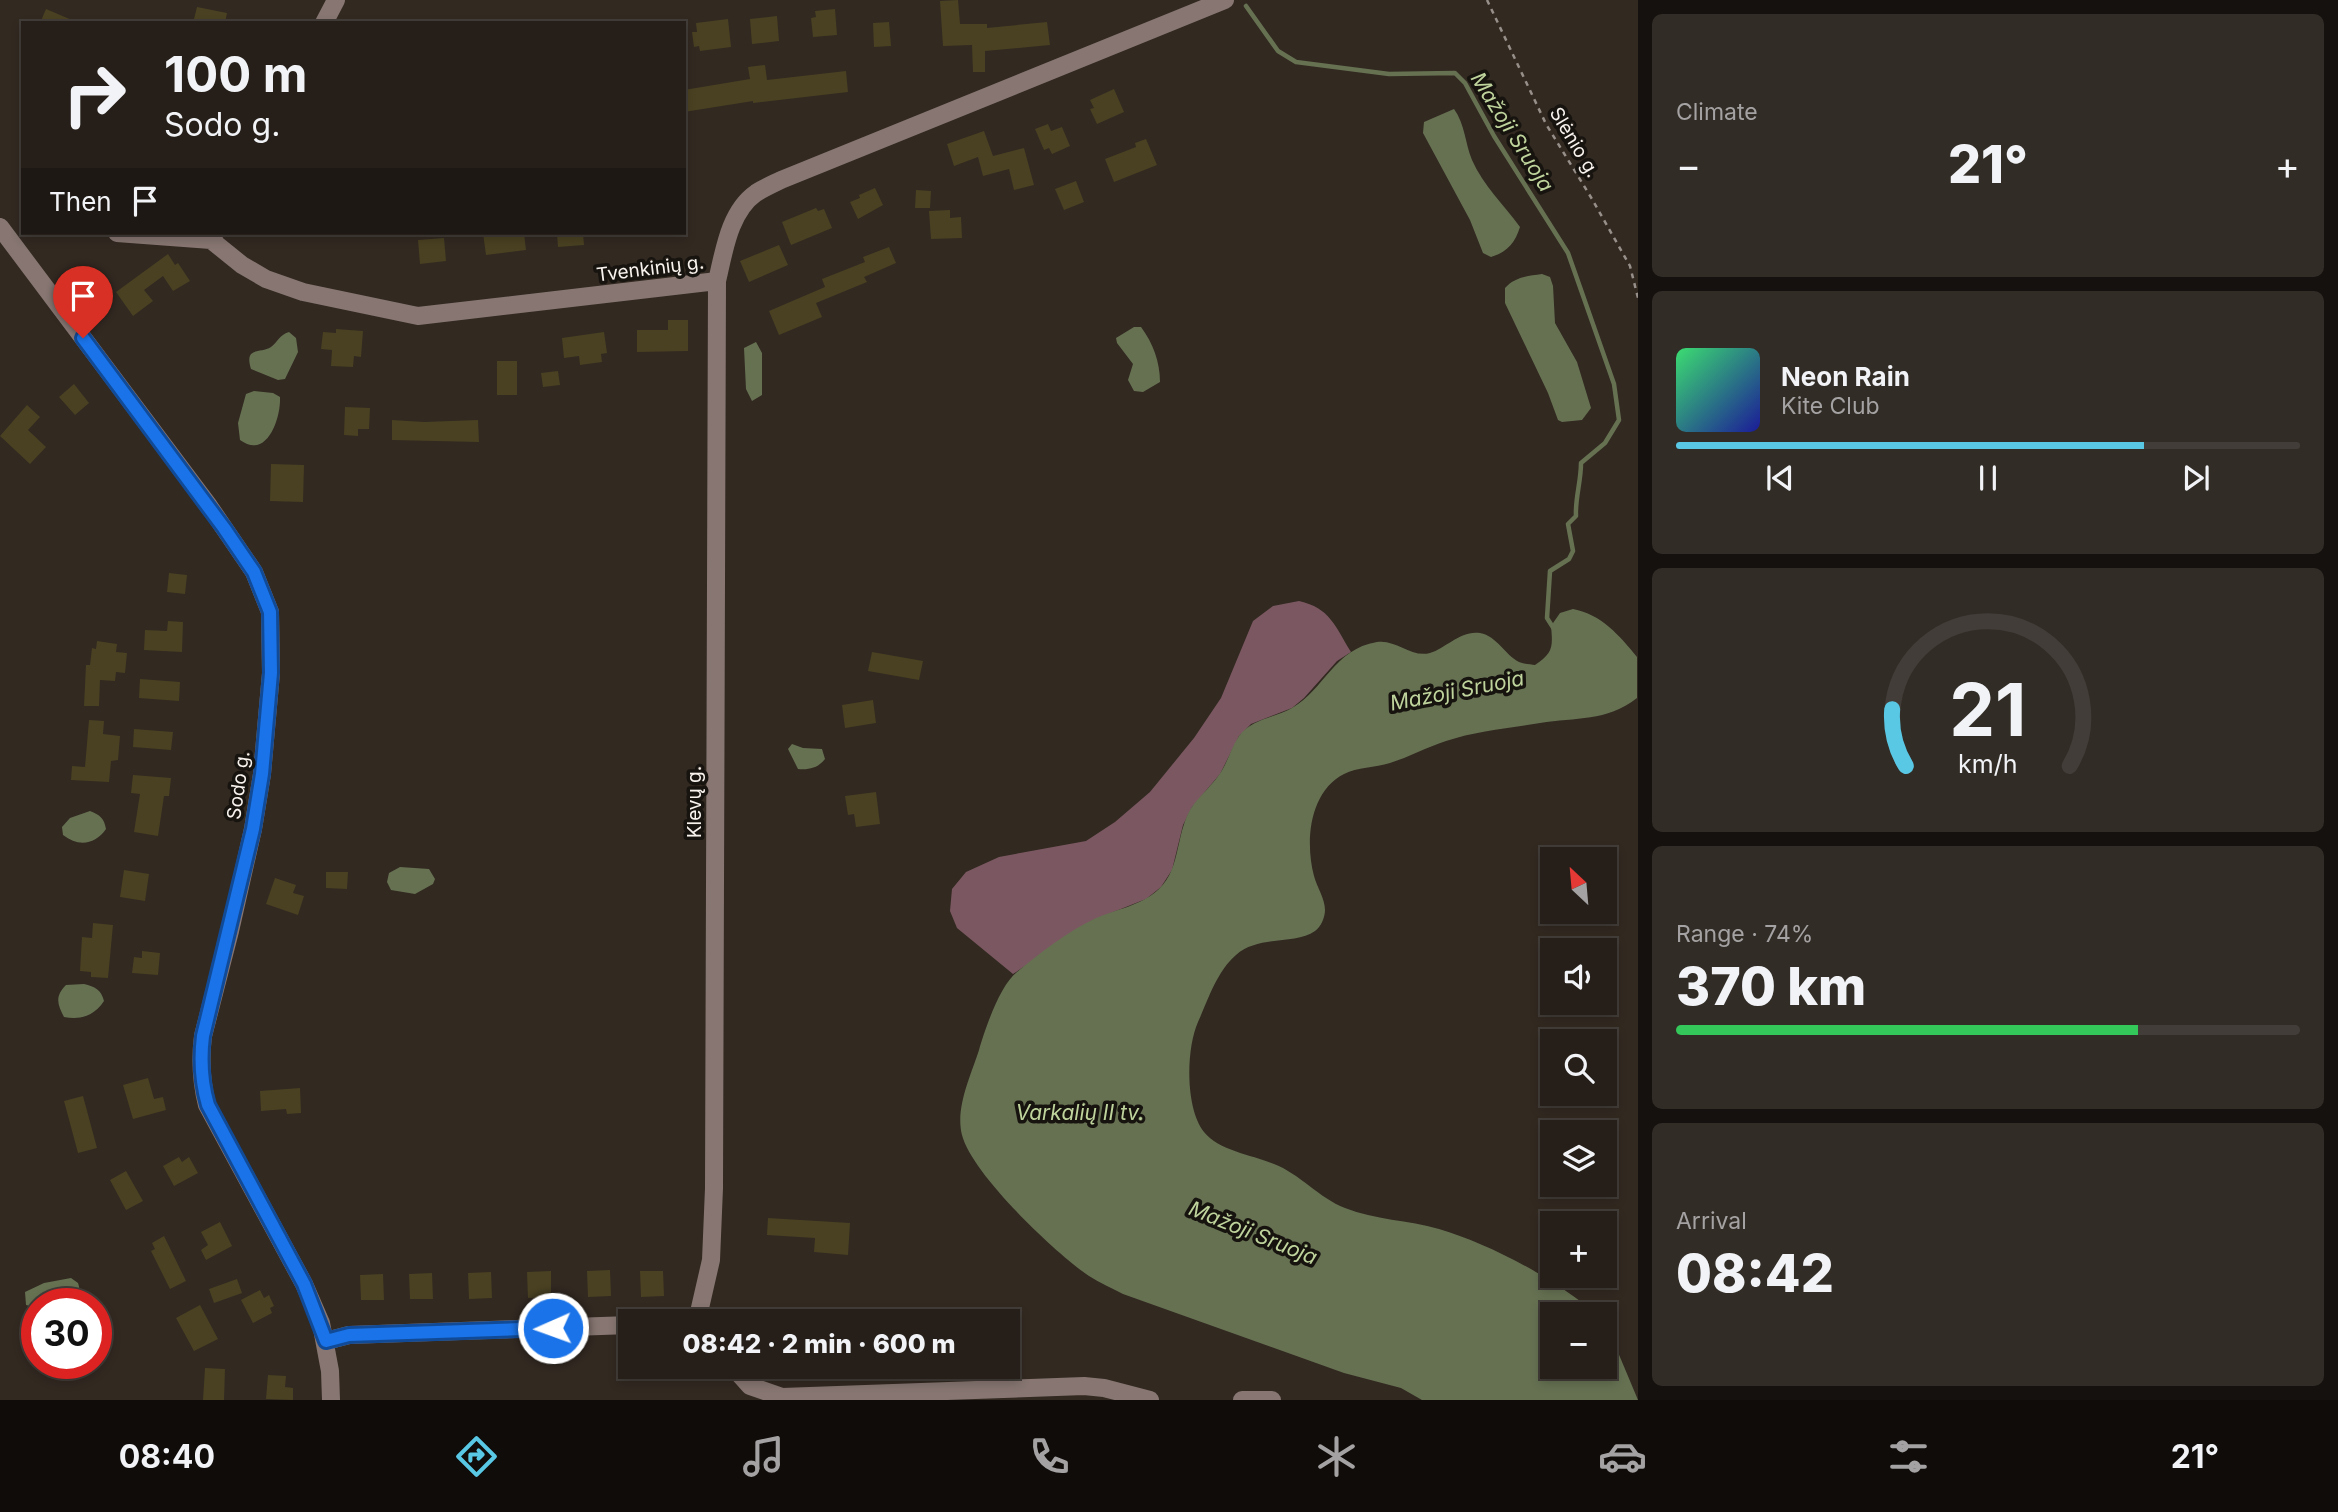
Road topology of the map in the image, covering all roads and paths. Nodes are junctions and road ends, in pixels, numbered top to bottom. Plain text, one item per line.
1 (336, 0) edge
2 (1225, 0) edge
3 (1487, 0) edge
4 (325, 21) edge
5 (2, 230) edge
6 (21, 232) edge
7 (181, 235) edge
8 (213, 236) edge
9 (717, 281) junction
10 (1638, 298) edge
11 (700, 1309) edge
12 (618, 1325) edge
13 (326, 1341) junction
14 (744, 1379) edge
15 (331, 1400) edge
16 (1150, 1400) edge
17 (1242, 1400) edge
18 (1272, 1400) edge

1 - 4 street
2 - 9 street, Tvenkinių g.
3 - 10 path, Slėnio g.
5 - 6 street
5 - 13 street, Sodo g.
7 - 8 street
8 - 9 street, Tvenkinių g.
9 - 11 street, Klevų g.
12 - 13 street
13 - 15 street, Sodo g.
14 - 16 street
17 - 18 street

